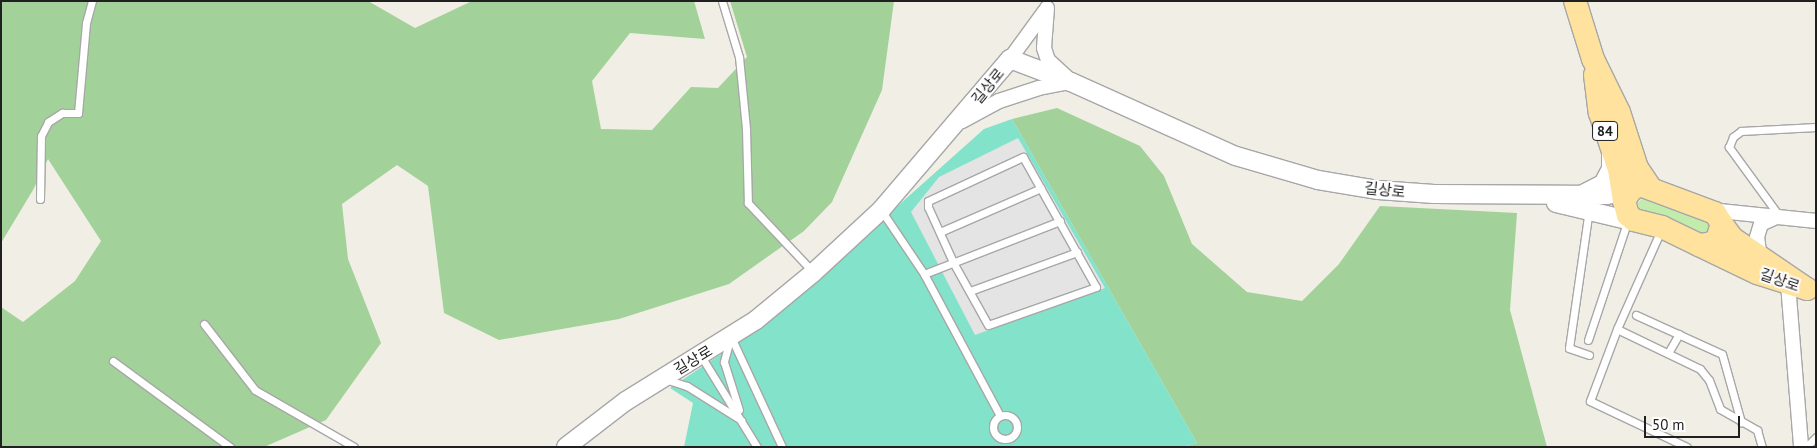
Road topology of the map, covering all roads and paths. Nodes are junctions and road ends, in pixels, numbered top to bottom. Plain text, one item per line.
1 (92, 1) edge
2 (722, 1) edge
3 (1575, 1) edge
4 (1049, 5) edge
5 (1010, 59) junction
6 (1594, 59) junction
7 (1071, 82) junction
8 (957, 124) junction
9 (1816, 127) edge
10 (1610, 149) junction
11 (1041, 188) junction
12 (1509, 194) junction
13 (1578, 195) junction
14 (40, 199) dead end
15 (1637, 206) junction
16 (881, 210) junction
17 (1589, 210) junction
18 (1780, 217) junction
19 (1060, 221) junction
20 (1816, 221) edge
21 (1714, 230) junction
22 (940, 232) junction
23 (1077, 252) junction
24 (953, 262) junction
25 (813, 273) junction
26 (924, 274) junction
27 (1797, 284) edge
28 (970, 292) junction
29 (1636, 315) dead end
30 (204, 324) dead end
31 (1617, 329) junction
32 (1679, 334) junction
33 (731, 337) junction
34 (1588, 340) dead end
35 (1668, 353) junction
36 (1589, 354) dead end
37 (701, 356) junction
38 (113, 361) dead end
39 (661, 380) junction
40 (1000, 416) dead end
41 (744, 422) junction
42 (1741, 422) junction
43 (1816, 437) edge
44 (230, 447) edge
45 (354, 447) edge
46 (566, 447) edge
47 (757, 447) edge
48 (782, 447) edge
49 (1687, 447) edge
50 (1762, 447) edge
51 (1801, 447) edge
52 (1806, 447) edge

1 - 14 lane
2 - 25 lane
3 - 6 main road, 84
4 - 5 street
4 - 7 street
5 - 7 street, 길상로
5 - 8 street, 길상로
6 - 10 main road, 84
6 - 15 main road, 84
7 - 8 street
7 - 12 street, 길상로
8 - 16 street, 길상로
9 - 18 lane
10 - 13 street
10 - 15 main road, 84
11 - 19 lane
11 - 22 lane
11 - 22 lane
12 - 13 street, 길상로
12 - 17 street, 길상로
13 - 15 street, 길상로
15 - 17 street, 길상로
15 - 21 main road
15 - 21 main road
15 - 31 lane
15 - 34 lane
16 - 25 street, 길상로
16 - 26 lane
17 - 36 lane
18 - 20 street
18 - 21 street
18 - 21 street
18 - 27 street
19 - 23 lane
19 - 24 lane
21 - 27 main road, 길상로
21 - 27 main road, 길상로
22 - 24 lane
23 - 28 lane
23 - 28 lane
24 - 26 lane
24 - 28 lane
25 - 33 street, 길상로
26 - 40 lane
27 - 51 street
29 - 32 lane
30 - 45 lane
31 - 35 lane
31 - 49 lane
32 - 35 lane
32 - 42 lane
33 - 37 street, 길상로
33 - 41 lane
33 - 48 lane
35 - 42 lane
37 - 39 street, 길상로
37 - 41 lane
38 - 44 lane
39 - 41 lane
39 - 46 street, 길상로
41 - 47 lane
42 - 50 lane
43 - 52 lane

